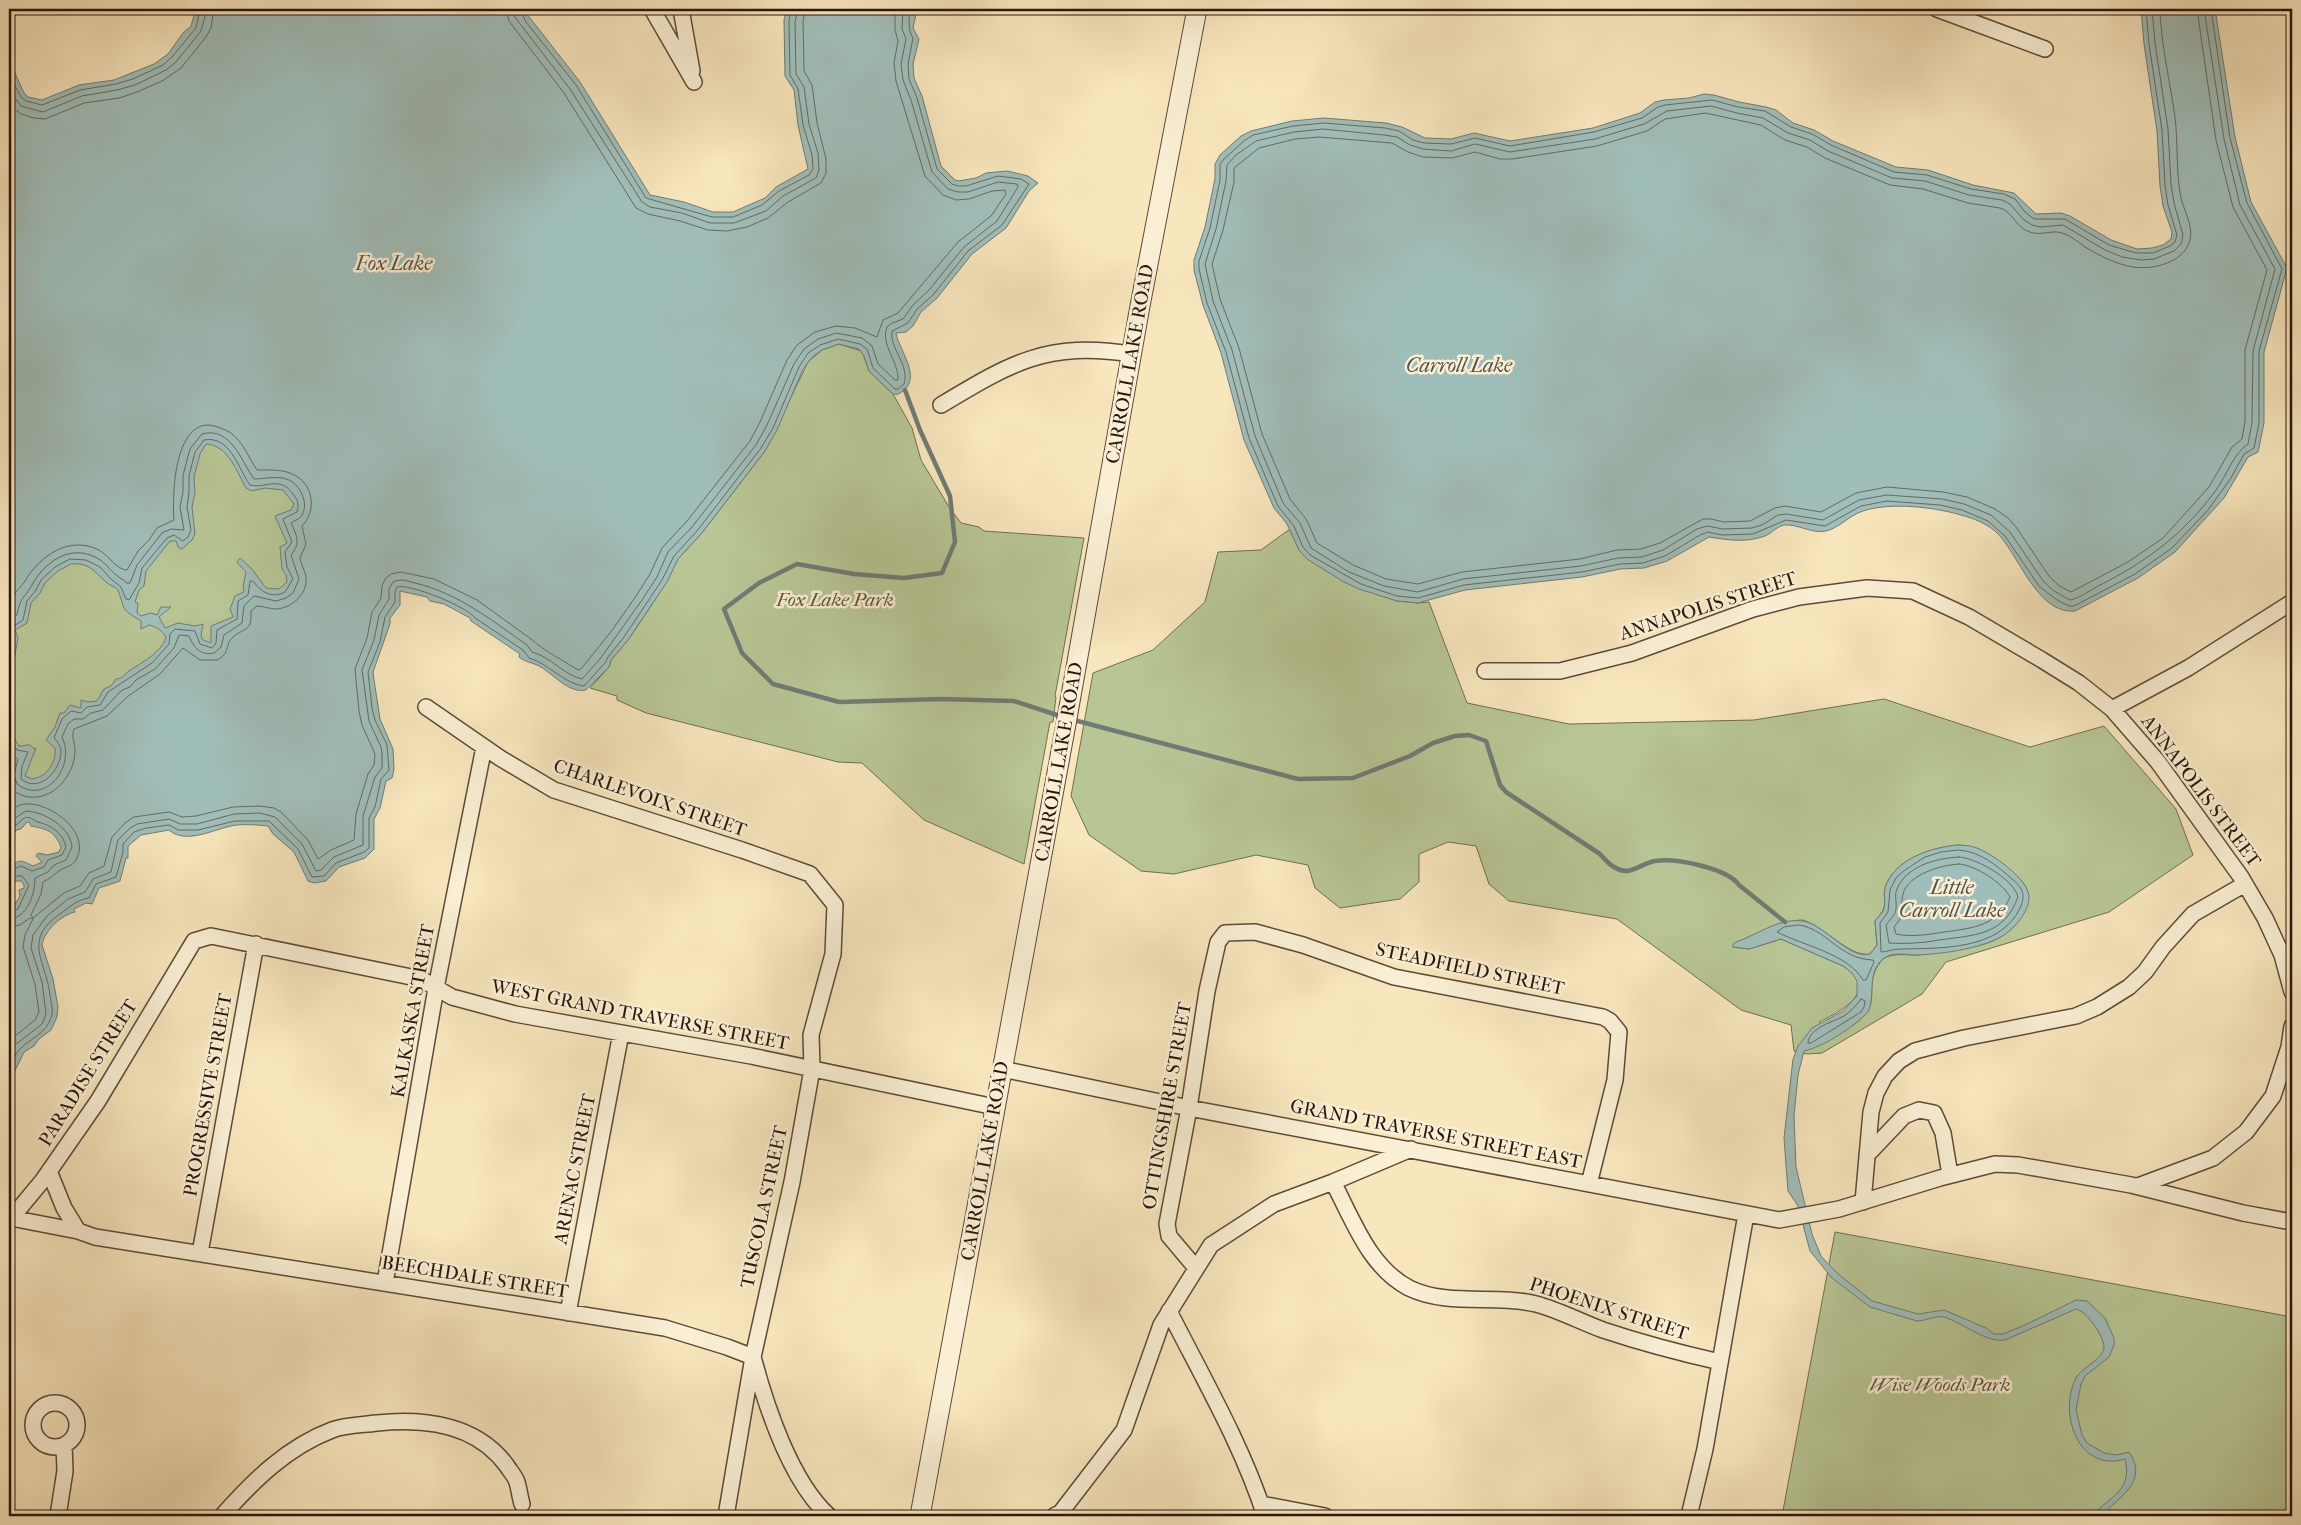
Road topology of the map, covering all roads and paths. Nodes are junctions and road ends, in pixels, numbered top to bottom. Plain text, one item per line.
1 (652, 9) edge
2 (681, 9) edge
3 (1197, 9) edge
4 (1937, 9) edge
5 (2045, 49) dead end
6 (1132, 354) junction
7 (941, 405) dead end
8 (2292, 603) edge
9 (1485, 671) dead end
10 (426, 707) dead end
11 (2112, 709) junction
12 (484, 747) junction
13 (2245, 884) junction
14 (835, 905) joint
15 (194, 941) joint
16 (1218, 942) joint
17 (256, 944) junction
18 (436, 988) junction
19 (2292, 992) edge
20 (2292, 1026) edge
21 (621, 1033) junction
22 (812, 1069) junction
23 (1002, 1069) junction
24 (995, 1107) junction
25 (1189, 1108) junction
26 (1411, 1149) junction
27 (1867, 1155) junction
28 (49, 1171) junction
29 (1950, 1175) junction
30 (1333, 1182) junction
31 (1590, 1184) junction
32 (2138, 1186) junction
33 (1863, 1202) junction
34 (1746, 1214) junction
35 (10, 1220) edge
36 (2292, 1222) edge
37 (78, 1231) junction
38 (200, 1253) junction
39 (1196, 1268) junction
40 (385, 1283) junction
41 (1169, 1311) junction
42 (568, 1312) junction
43 (753, 1357) junction
44 (1720, 1362) junction
45 (64, 1445) dead end
46 (522, 1504) dead end
47 (1263, 1510) edge
48 (58, 1516) edge
49 (222, 1516) edge
50 (726, 1516) edge
51 (829, 1516) edge
52 (920, 1516) edge
53 (1054, 1516) edge
54 (1325, 1516) edge
55 (1689, 1516) edge

1 - 2 street
3 - 6 street, CARROLL LAKE ROAD
4 - 5 street
6 - 7 street
6 - 23 street, CARROLL LAKE ROAD
8 - 11 street
9 - 11 street, ANNAPOLIS STREET
10 - 12 street, CHARLEVOIX STREET
11 - 13 street, ANNAPOLIS STREET
12 - 14 street, CHARLEVOIX STREET
12 - 18 street, KALKASKA STREET
13 - 19 street, ANNAPOLIS STREET
13 - 27 street
14 - 22 street, TUSCOLA STREET
15 - 17 street, WEST GRAND TRAVERSE STREET
15 - 28 street, PARADISE STREET
16 - 25 street, OTTINGSHIRE STREET
16 - 31 street, STEADFIELD STREET
17 - 18 street, WEST GRAND TRAVERSE STREET
17 - 38 street, PROGRESSIVE STREET
18 - 21 street, WEST GRAND TRAVERSE STREET
18 - 40 street, KALKASKA STREET
20 - 32 street
21 - 22 street, WEST GRAND TRAVERSE STREET
21 - 42 street, ARENAC STREET
22 - 24 street, WEST GRAND TRAVERSE STREET
22 - 43 street, TUSCOLA STREET
23 - 24 street, CARROLL LAKE ROAD
23 - 25 street, GRAND TRAVERSE STREET EAST
24 - 52 street, CARROLL LAKE ROAD
25 - 26 street, GRAND TRAVERSE STREET EAST
25 - 39 street, OTTINGSHIRE STREET
26 - 30 street
26 - 31 street, GRAND TRAVERSE STREET EAST
27 - 29 street
27 - 33 street
28 - 35 street, PARADISE STREET
28 - 37 street
29 - 32 street
29 - 33 street
30 - 39 street
30 - 44 street, PHOENIX STREET
31 - 34 street, GRAND TRAVERSE STREET EAST
32 - 36 street
33 - 34 street, GRAND TRAVERSE STREET EAST
34 - 44 street
35 - 37 street, BEECHDALE STREET
37 - 38 street, BEECHDALE STREET
38 - 40 street, BEECHDALE STREET
39 - 41 street
40 - 42 street, BEECHDALE STREET
41 - 47 street
41 - 53 street
42 - 43 street, BEECHDALE STREET
43 - 50 street, TUSCOLA STREET
43 - 51 street
44 - 55 street
45 - 48 street
46 - 49 street
47 - 54 street

